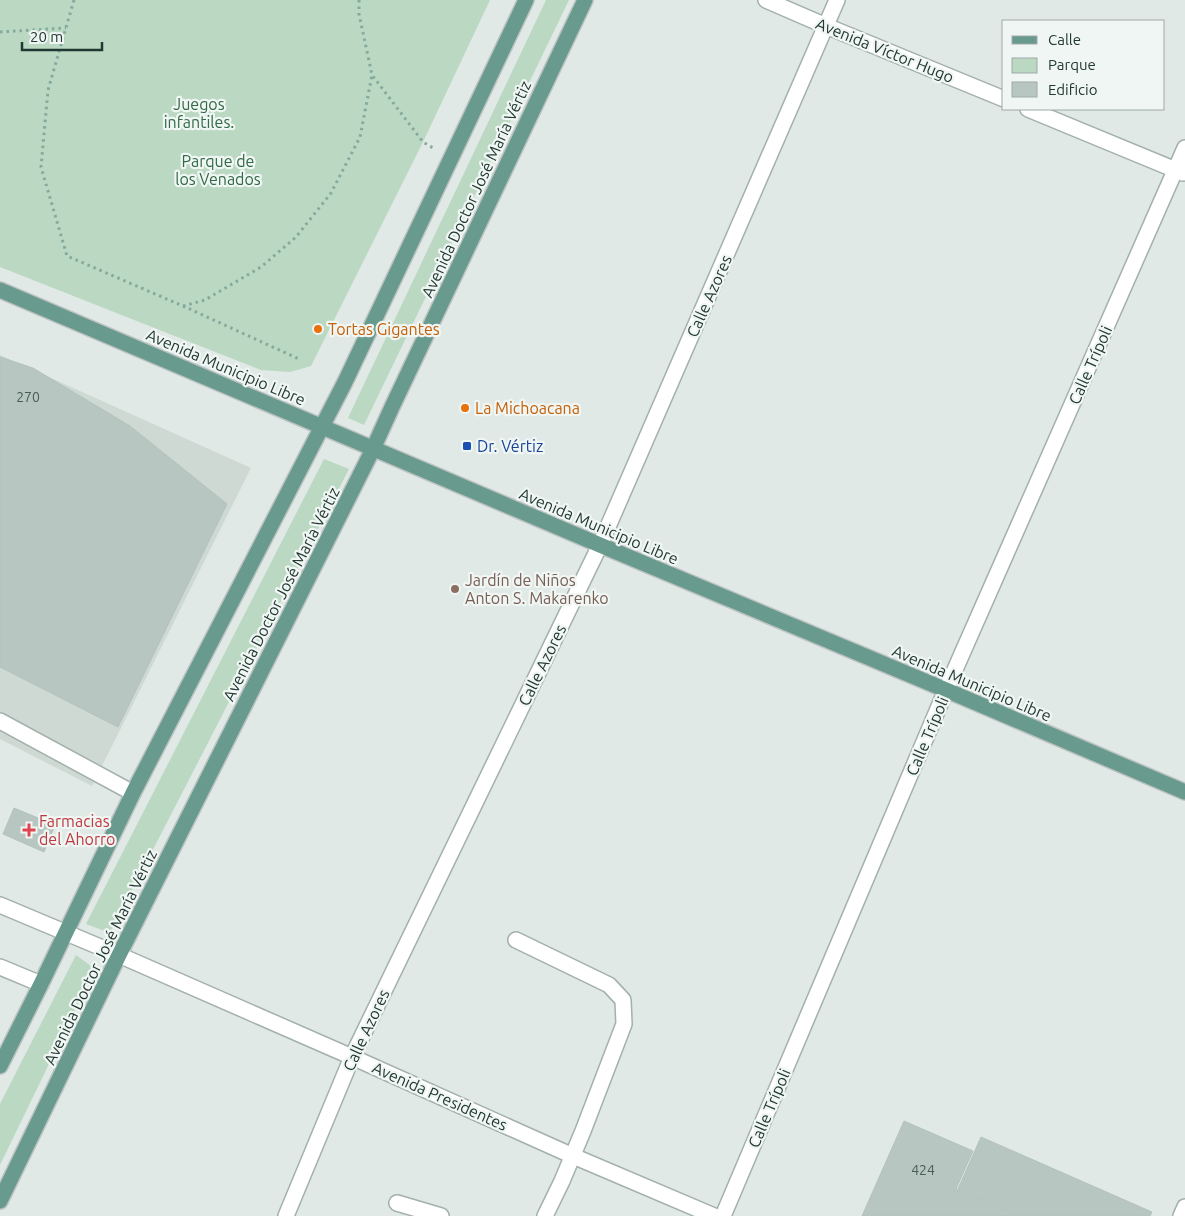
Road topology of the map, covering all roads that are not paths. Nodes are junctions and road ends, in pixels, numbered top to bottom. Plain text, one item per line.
1 (526, 0) edge
2 (585, 0) edge
3 (766, 0) edge
4 (837, 0) edge
5 (826, 26) junction
6 (1002, 98) edge
7 (1030, 110) edge
8 (1185, 148) edge
9 (1180, 172) edge
10 (0, 290) edge
11 (322, 427) junction
12 (373, 449) junction
13 (600, 546) junction
14 (946, 690) junction
15 (0, 721) edge
16 (1185, 792) edge
17 (133, 793) junction
18 (0, 905) edge
19 (66, 933) junction
20 (516, 940) dead end
21 (119, 955) junction
22 (0, 967) edge
23 (41, 984) junction
24 (352, 1057) junction
25 (0, 1066) edge
26 (573, 1156) junction
27 (0, 1201) edge
28 (397, 1203) dead end
29 (1185, 1207) edge
30 (286, 1216) edge
31 (441, 1216) edge
32 (545, 1216) edge
33 (714, 1216) edge
34 (723, 1216) edge
35 (1181, 1216) edge

1 - 11 main road
2 - 12 main road, Avenida Doctor José María Vértiz
3 - 5 street, Avenida Víctor Hugo
4 - 5 street, Calle Azores
5 - 6 street, Avenida Víctor Hugo
5 - 13 street, Calle Azores
7 - 9 street
8 - 9 street, Calle Trípoli
9 - 14 street, Calle Trípoli
10 - 11 main road, Avenida Municipio Libre
11 - 12 main road, Avenida Municipio Libre
11 - 17 main road
12 - 13 main road, Avenida Municipio Libre
12 - 21 main road, Avenida Doctor José María Vértiz
13 - 14 main road, Avenida Municipio Libre
13 - 24 street, Calle Azores
14 - 16 main road, Avenida Municipio Libre
14 - 34 street, Calle Trípoli
15 - 17 street
17 - 19 main road
18 - 19 street, Avenida Presidentes
19 - 21 street, Avenida Presidentes
19 - 23 main road
20 - 26 street
21 - 24 street, Avenida Presidentes
21 - 27 main road, Avenida Doctor José María Vértiz
22 - 23 street
23 - 25 main road
24 - 26 street, Avenida Presidentes
24 - 30 street, Calle Azores
26 - 32 street
26 - 33 street, Avenida Presidentes
28 - 31 street
29 - 35 street

